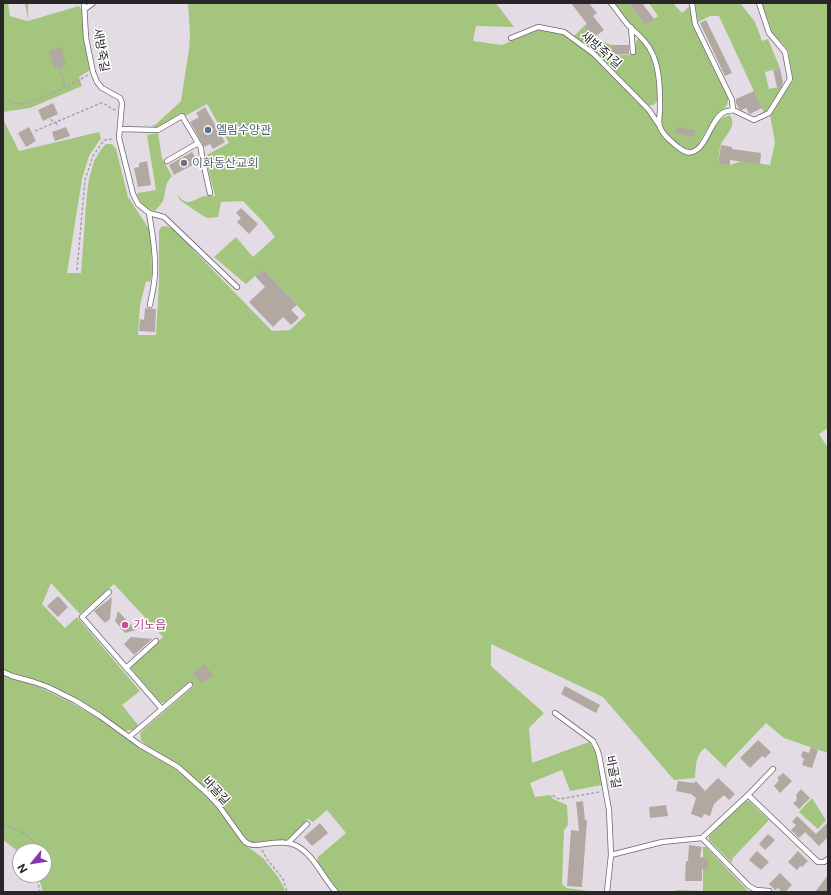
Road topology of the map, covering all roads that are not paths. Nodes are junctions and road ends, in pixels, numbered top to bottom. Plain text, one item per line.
1 (84, 3) edge
2 (93, 3) edge
3 (611, 3) edge
4 (692, 3) edge
5 (759, 3) edge
6 (85, 9) junction
7 (630, 27) junction
8 (511, 38) dead end
9 (633, 52) dead end
10 (733, 110) junction
11 (660, 126) junction
12 (120, 129) junction
13 (198, 143) junction
14 (167, 161) dead end
15 (210, 193) dead end
16 (149, 212) junction
17 (237, 286) dead end
18 (150, 305) dead end
19 (109, 592) dead end
20 (156, 641) dead end
21 (126, 668) junction
22 (3, 672) edge
23 (190, 685) dead end
24 (162, 709) junction
25 (555, 712) dead end
26 (129, 737) junction
27 (773, 769) dead end
28 (748, 795) junction
29 (307, 824) dead end
30 (702, 838) junction
31 (288, 843) junction
32 (611, 855) junction
33 (828, 859) edge
34 (769, 891) dead end
35 (336, 892) edge
36 (608, 892) edge

1 - 6 lane, 새방죽길
2 - 6 lane
3 - 7 lane
4 - 10 lane
5 - 10 lane
6 - 12 lane, 새방죽길
7 - 9 lane, 새방죽1길
7 - 11 lane
8 - 11 lane, 새방죽1길
10 - 11 lane, 새방죽1길
12 - 13 lane
12 - 16 lane
13 - 14 lane
13 - 15 lane
16 - 17 lane
16 - 18 lane
19 - 21 lane
20 - 21 lane
21 - 24 lane
22 - 26 lane, 바골길
23 - 24 lane
24 - 26 lane
25 - 32 lane, 바골길
26 - 31 lane, 바골길
27 - 28 lane
28 - 30 lane
28 - 33 lane
29 - 31 lane
30 - 32 lane
30 - 34 lane
31 - 35 lane, 바골길
32 - 36 lane, 바골길

